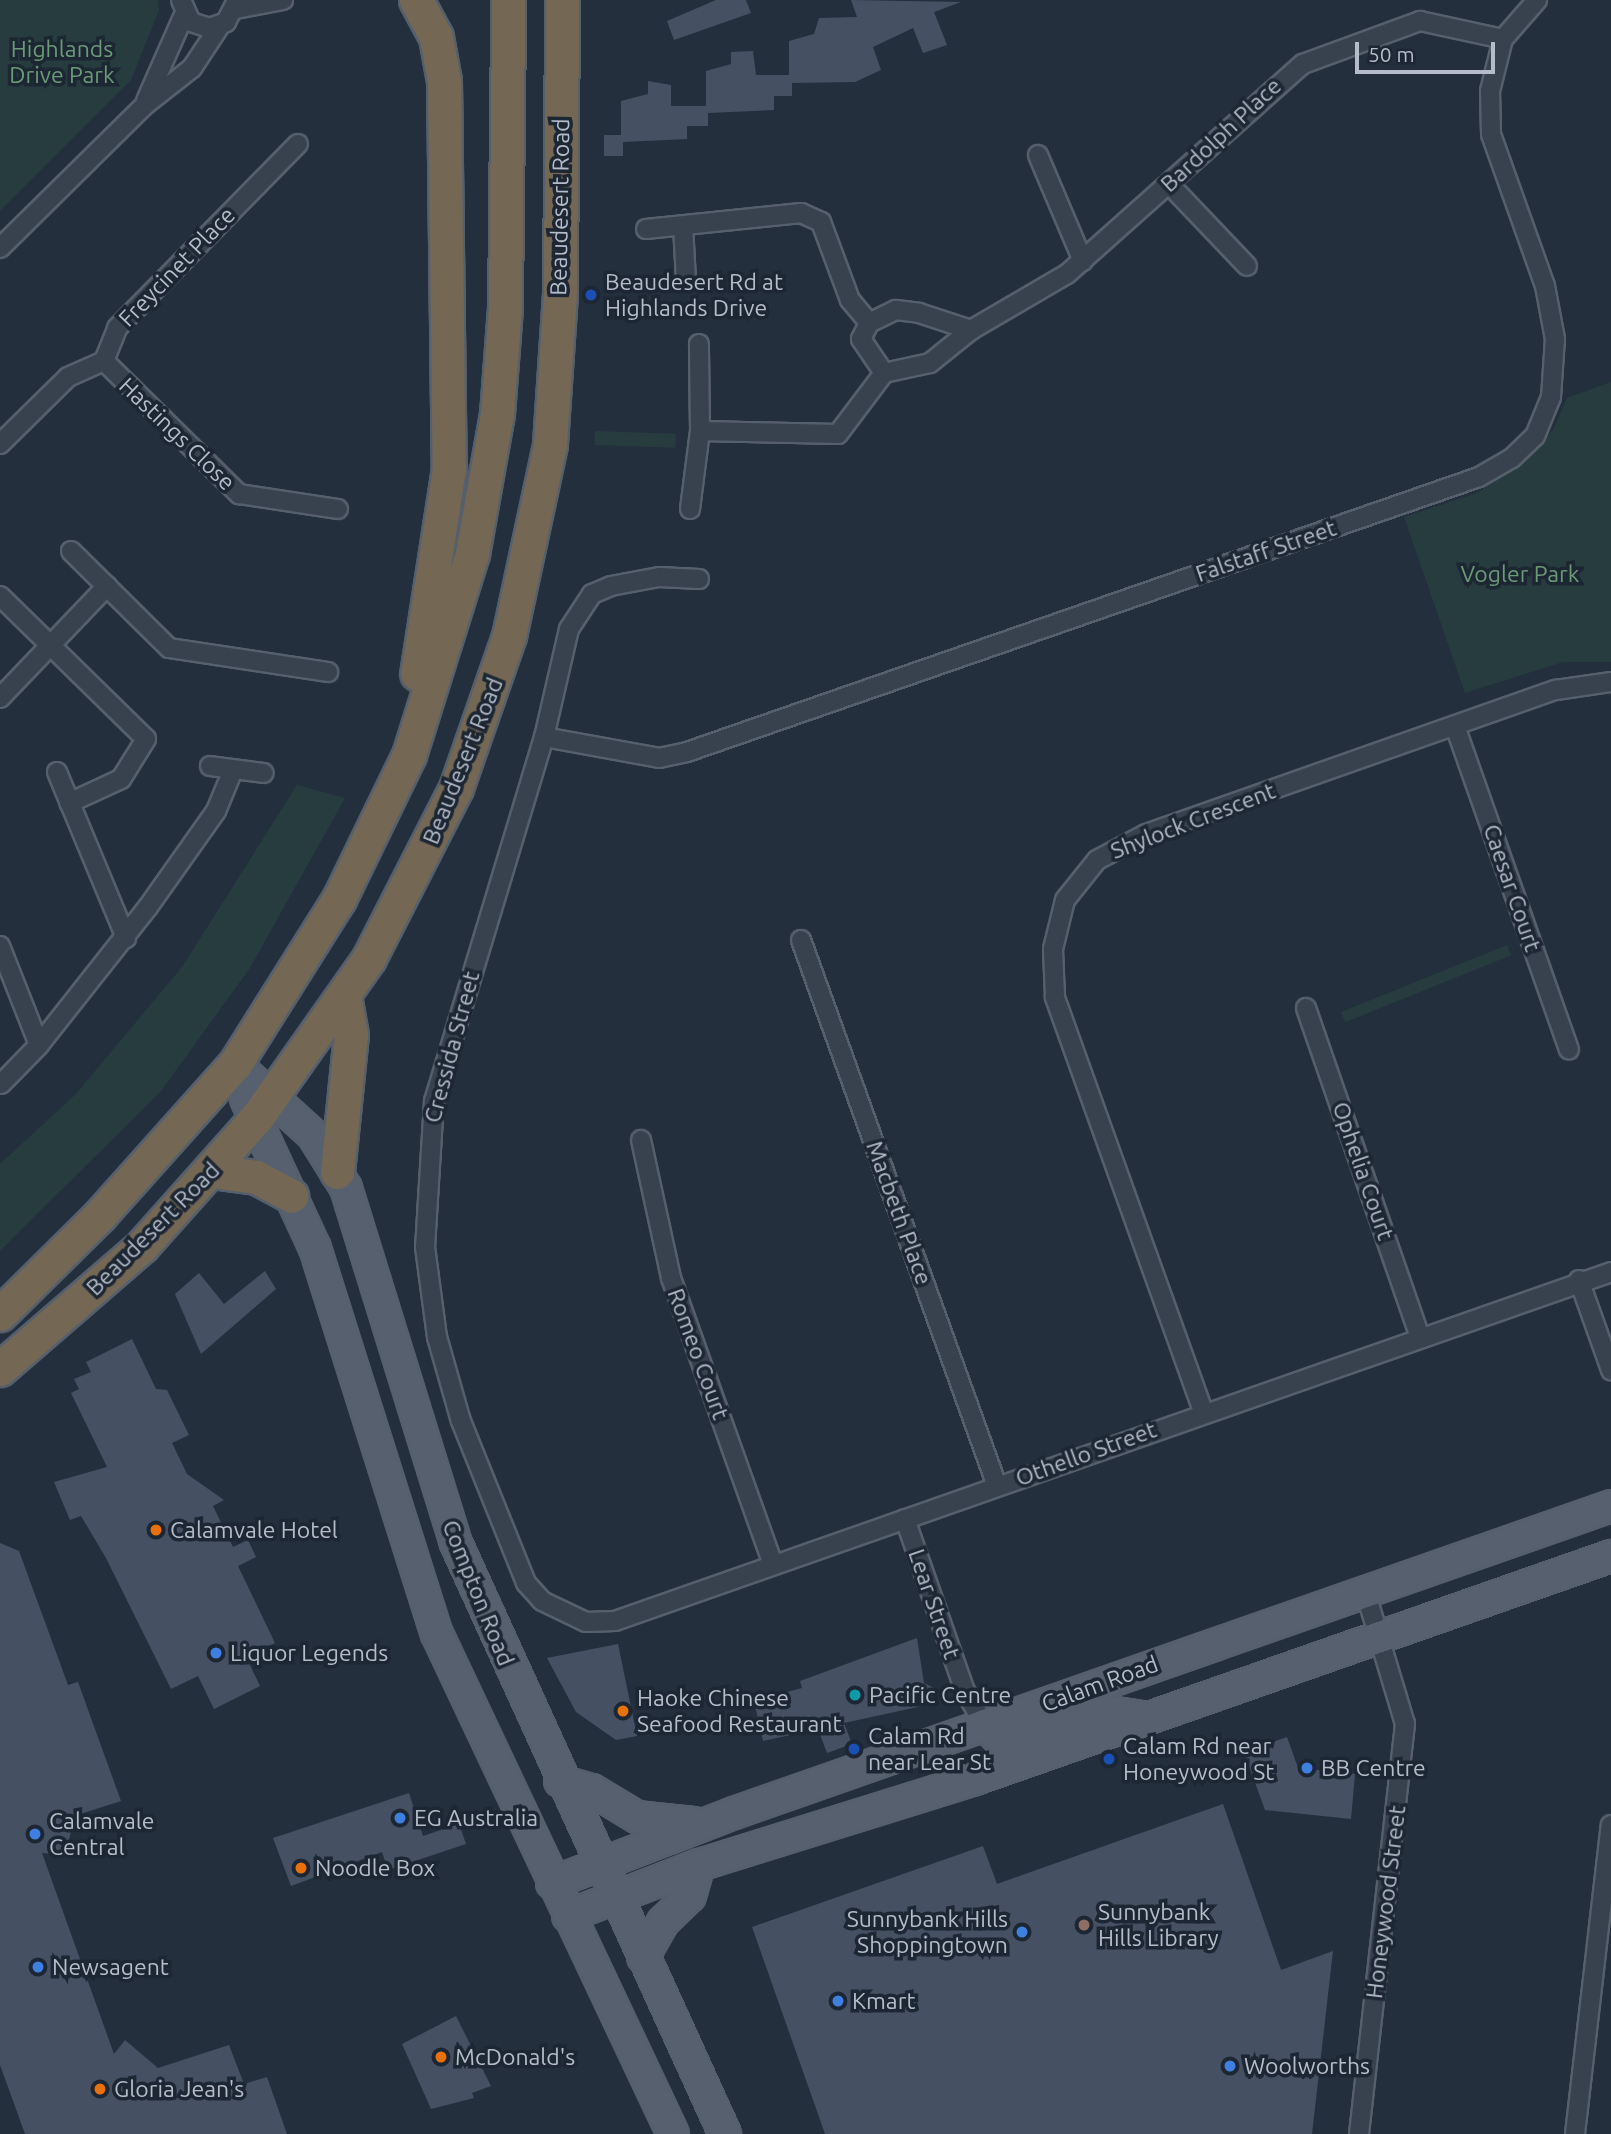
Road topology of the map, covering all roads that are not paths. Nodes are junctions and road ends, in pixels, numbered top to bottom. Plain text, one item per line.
1 (283, 0) edge
2 (416, 0) edge
3 (508, 0) edge
4 (562, 0) edge
5 (1537, 0) edge
6 (181, 4) edge
7 (236, 4) edge
8 (219, 27) junction
9 (1503, 39) junction
10 (145, 104) junction
11 (298, 144) dead end
12 (1038, 155) dead end
13 (1169, 184) junction
14 (682, 226) junction
15 (646, 229) dead end
16 (0, 248) edge
17 (1083, 261) junction
18 (1247, 266) dead end
19 (686, 279) dead end
20 (869, 323) junction
21 (971, 330) junction
22 (699, 344) dead end
23 (104, 361) junction
24 (884, 373) junction
25 (701, 431) junction
26 (0, 444) edge
27 (338, 509) dead end
28 (690, 509) dead end
29 (71, 551) dead end
30 (699, 579) dead end
31 (107, 586) junction
32 (0, 596) edge
33 (51, 646) junction
34 (328, 673) dead end
35 (1611, 682) edge
36 (0, 698) edge
37 (1455, 726) junction
38 (544, 737) junction
39 (409, 755) junction
40 (210, 766) dead end
41 (233, 769) junction
42 (57, 772) dead end
43 (264, 774) dead end
44 (69, 803) junction
45 (126, 938) junction
46 (801, 940) dead end
47 (0, 946) edge
48 (344, 997) junction
49 (1306, 1007) dead end
50 (39, 1045) junction
51 (1569, 1049) dead end
52 (232, 1068) junction
53 (1, 1084) edge
54 (264, 1107) junction
55 (641, 1140) dead end
56 (211, 1171) junction
57 (337, 1172) junction
58 (291, 1196) junction
59 (1611, 1272) edge
60 (1579, 1280) junction
61 (0, 1314) edge
62 (1419, 1335) junction
63 (0, 1368) edge
64 (1611, 1370) edge
65 (1203, 1412) junction
66 (997, 1486) junction
67 (1611, 1506) edge
68 (905, 1520) junction
69 (1611, 1556) edge
70 (773, 1564) junction
71 (1365, 1591) junction
72 (561, 1614) joint
73 (1381, 1636) junction
74 (1148, 1718) junction
75 (985, 1725) junction
76 (560, 1782) junction
77 (702, 1824) junction
78 (1611, 1825) edge
79 (598, 1863) junction
80 (699, 1866) junction
81 (552, 1883) junction
82 (615, 1897) junction
83 (568, 1916) junction
84 (1605, 1919) edge
85 (643, 1957) junction
86 (673, 2134) edge
87 (725, 2134) edge
88 (1359, 2134) edge
89 (1575, 2134) edge

1 - 7 street
2 - 39 highway
3 - 39 highway, Beaudesert Road
4 - 48 highway, Beaudesert Road
5 - 9 street, Falstaff Street
6 - 8 street
6 - 10 street
7 - 8 street
8 - 10 street
9 - 13 street, Bardolph Place
9 - 38 street, Falstaff Street
10 - 16 street
11 - 23 street, Freycinet Place
12 - 17 street
13 - 17 street, Bardolph Place
13 - 18 street
14 - 15 street
14 - 19 street
14 - 20 street
17 - 21 street, Bardolph Place
20 - 21 street
20 - 24 street
21 - 24 street, Bardolph Place
22 - 25 street
23 - 26 street
23 - 27 street, Hastings Close
24 - 25 street
25 - 28 street
29 - 31 street
30 - 38 street, Cressida Street
31 - 33 street
31 - 34 street
32 - 33 street
33 - 36 street
33 - 44 street
35 - 37 street, Shylock Crescent
37 - 51 street, Caesar Court
37 - 65 street, Shylock Crescent
38 - 72 street, Cressida Street
39 - 52 highway, Beaudesert Road
40 - 41 street
41 - 43 street
41 - 45 street
42 - 44 street
44 - 45 street
45 - 50 street
46 - 66 street, Macbeth Place
47 - 50 street
48 - 54 highway, Beaudesert Road
48 - 57 highway
49 - 62 street, Ophelia Court
50 - 53 street
52 - 54 main road, Compton Road
52 - 61 highway, Beaudesert Road
54 - 56 highway, Beaudesert Road
54 - 57 main road, Compton Road
54 - 58 main road, Compton Road
55 - 70 street, Romeo Court
56 - 58 highway
56 - 63 highway, Beaudesert Road
57 - 76 main road, Compton Road
58 - 81 main road, Compton Road
59 - 60 street, Othello Street
60 - 62 street, Othello Street
60 - 64 street
62 - 65 street, Othello Street
65 - 66 street, Othello Street
66 - 68 street, Othello Street
67 - 71 main road, Calam Road
68 - 70 street, Othello Street
68 - 75 street, Lear Street
69 - 73 main road
70 - 72 street, Othello Street
71 - 73 street, Honeywood Street
71 - 75 main road, Calam Road
73 - 74 main road
73 - 88 street, Honeywood Street
74 - 75 main road
74 - 80 main road
75 - 77 main road, Calam Road
76 - 77 main road
76 - 79 main road, Compton Road
77 - 79 main road, Calam Road
78 - 84 street
79 - 81 main road, Calam Road
79 - 82 main road, Compton Road
80 - 82 main road
80 - 85 main road
81 - 83 main road, Compton Road
82 - 83 main road
82 - 85 main road, Compton Road
83 - 86 main road, Compton Road
84 - 89 street
85 - 87 main road, Compton Road

